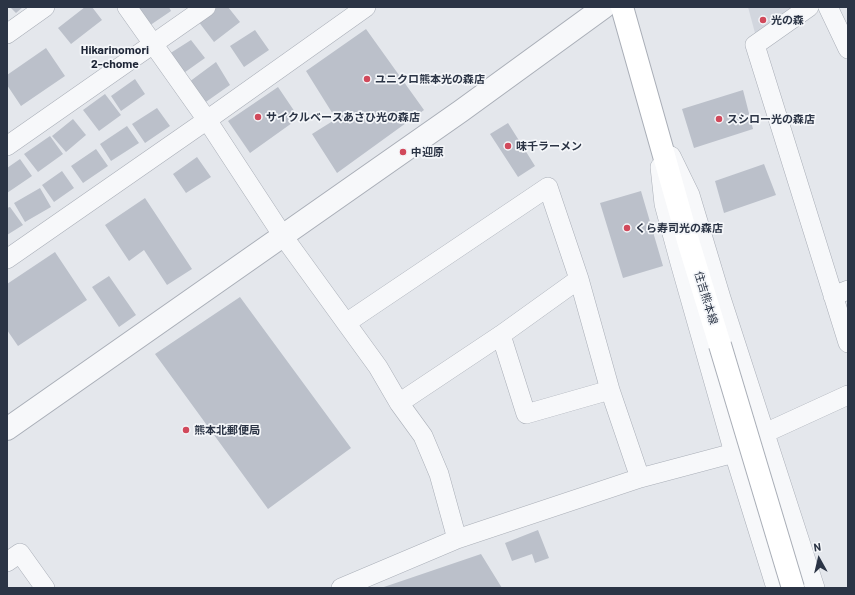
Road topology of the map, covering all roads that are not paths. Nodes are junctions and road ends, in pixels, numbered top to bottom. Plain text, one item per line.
1 (45, 7) edge
2 (126, 7) edge
3 (206, 7) edge
4 (366, 7) edge
5 (604, 7) edge
6 (622, 7) edge
7 (808, 7) edge
8 (828, 7) edge
9 (7, 34) edge
10 (154, 44) junction
11 (848, 48) edge
12 (653, 117) junction
13 (207, 120) junction
14 (7, 146) edge
15 (283, 236) junction
16 (7, 259) edge
17 (579, 279) junction
18 (841, 293) edge
19 (346, 323) junction
20 (501, 336) junction
21 (848, 343) edge
22 (610, 390) junction
23 (848, 395) edge
24 (399, 403) junction
25 (7, 429) edge
26 (765, 433) junction
27 (734, 453) junction
28 (640, 478) junction
29 (457, 539) junction
30 (7, 562) edge
31 (45, 588) edge
32 (341, 588) edge
33 (776, 588) edge
34 (793, 588) edge
35 (815, 588) edge

1 - 9 street
2 - 10 street
3 - 10 street
4 - 13 street
5 - 15 street
6 - 12 main road, 住吉熊本線
7 - 18 street
8 - 11 street
10 - 13 street
10 - 14 street
12 - 26 street
12 - 27 street
12 - 34 main road, 住吉熊本線, bridge
13 - 15 street
13 - 16 street
15 - 19 street
15 - 25 street
17 - 19 street
17 - 20 street
17 - 22 street
18 - 21 street
19 - 24 street
20 - 22 street
20 - 24 street
22 - 28 street
23 - 26 street
24 - 29 street
26 - 27 street
26 - 35 street
27 - 28 street
27 - 33 street
28 - 29 street
29 - 32 street
30 - 31 street

